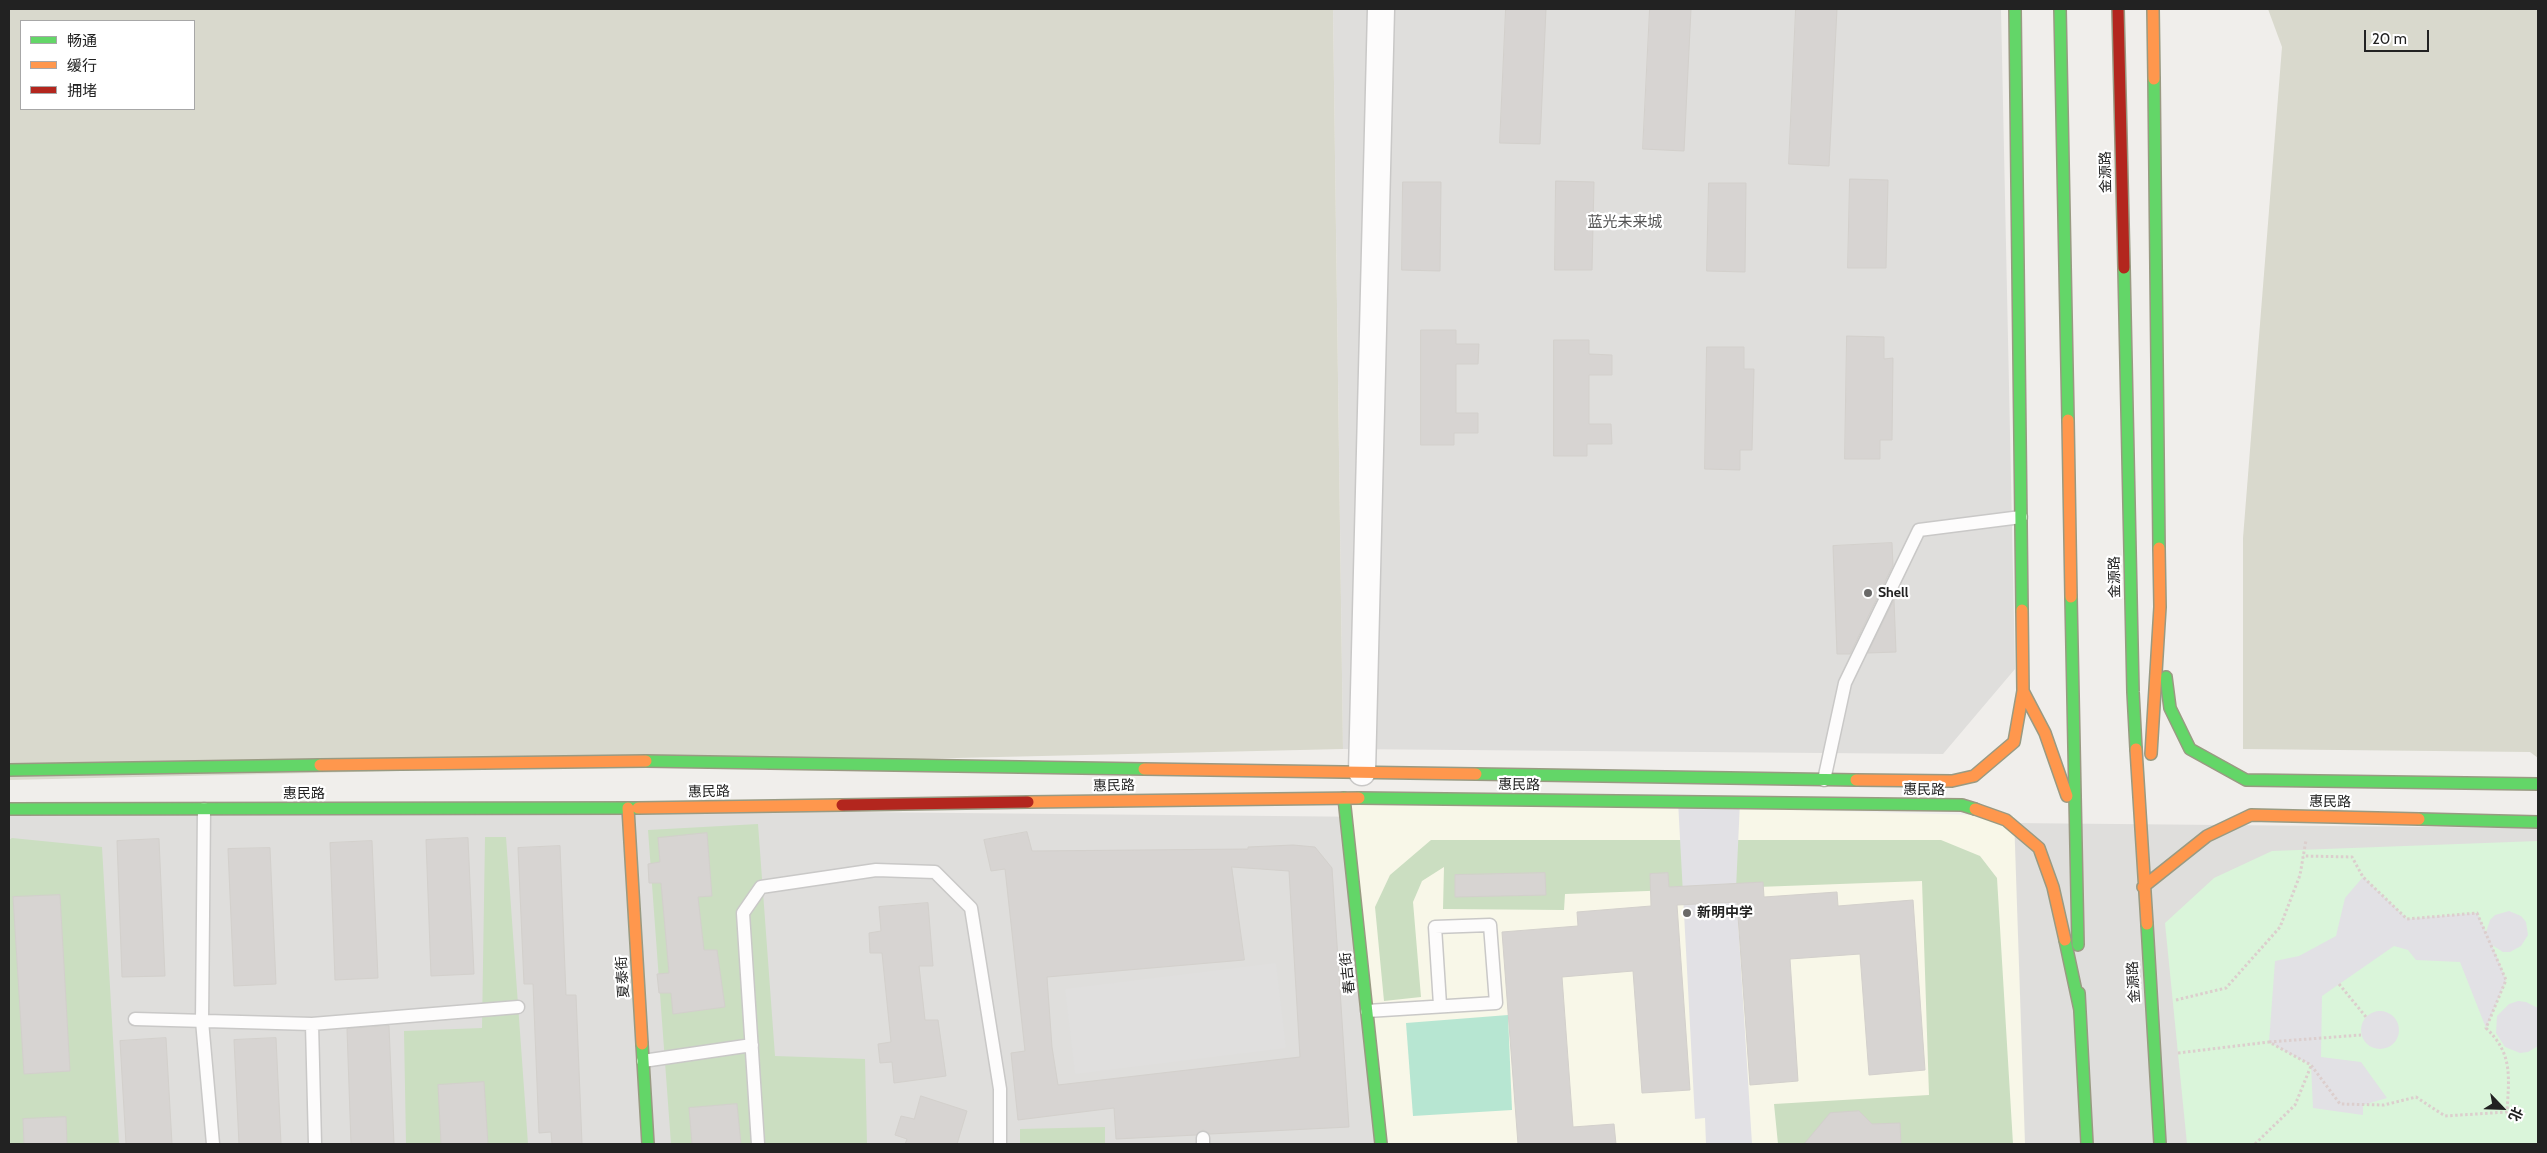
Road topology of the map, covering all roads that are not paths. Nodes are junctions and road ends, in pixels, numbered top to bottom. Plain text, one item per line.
1 (1380, 9) edge
2 (2014, 9) edge
3 (2060, 9) edge
4 (2118, 9) edge
5 (2153, 9) edge
6 (2021, 517) junction
7 (2159, 623) junction
8 (2023, 691) junction
9 (9, 770) edge
10 (1362, 772) junction
11 (1824, 780) junction
12 (2538, 784) edge
13 (1344, 798) junction
14 (628, 808) junction
15 (9, 809) edge
16 (204, 809) junction
17 (2075, 818) junction
18 (2538, 822) edge
19 (2143, 887) junction
20 (1440, 1005) junction
21 (518, 1007) dead end
22 (2080, 1010) junction
23 (1367, 1011) junction
24 (135, 1019) dead end
25 (202, 1021) junction
26 (312, 1024) junction
27 (752, 1045) junction
28 (643, 1061) junction
29 (213, 1144) edge
30 (315, 1144) edge
31 (648, 1144) edge
32 (758, 1144) edge
33 (1000, 1144) edge
34 (1381, 1144) edge
35 (2087, 1144) edge
36 (2160, 1144) edge

1 - 10 street
2 - 6 street, 惠民路
3 - 17 street
4 - 19 street, 金源路
5 - 7 street
6 - 8 street, 惠民路
6 - 11 lane
7 - 12 street
7 - 19 street
8 - 11 street, 惠民路
8 - 17 street
9 - 10 street, 惠民路
10 - 11 street, 惠民路
13 - 14 street, 惠民路
13 - 22 street, 惠民路
13 - 23 street, 春吉街
14 - 16 street, 惠民路
14 - 28 street, 夏泰街
15 - 16 street, 惠民路
16 - 25 lane
17 - 22 street
18 - 19 street, 惠民路
19 - 36 street, 金源路
20 - 20 lane
20 - 23 lane
21 - 26 lane
22 - 35 street
23 - 34 street, 春吉街
24 - 25 lane
25 - 26 lane
25 - 29 lane
26 - 30 lane
27 - 28 lane
27 - 32 lane
27 - 33 lane
28 - 31 street, 夏泰街

